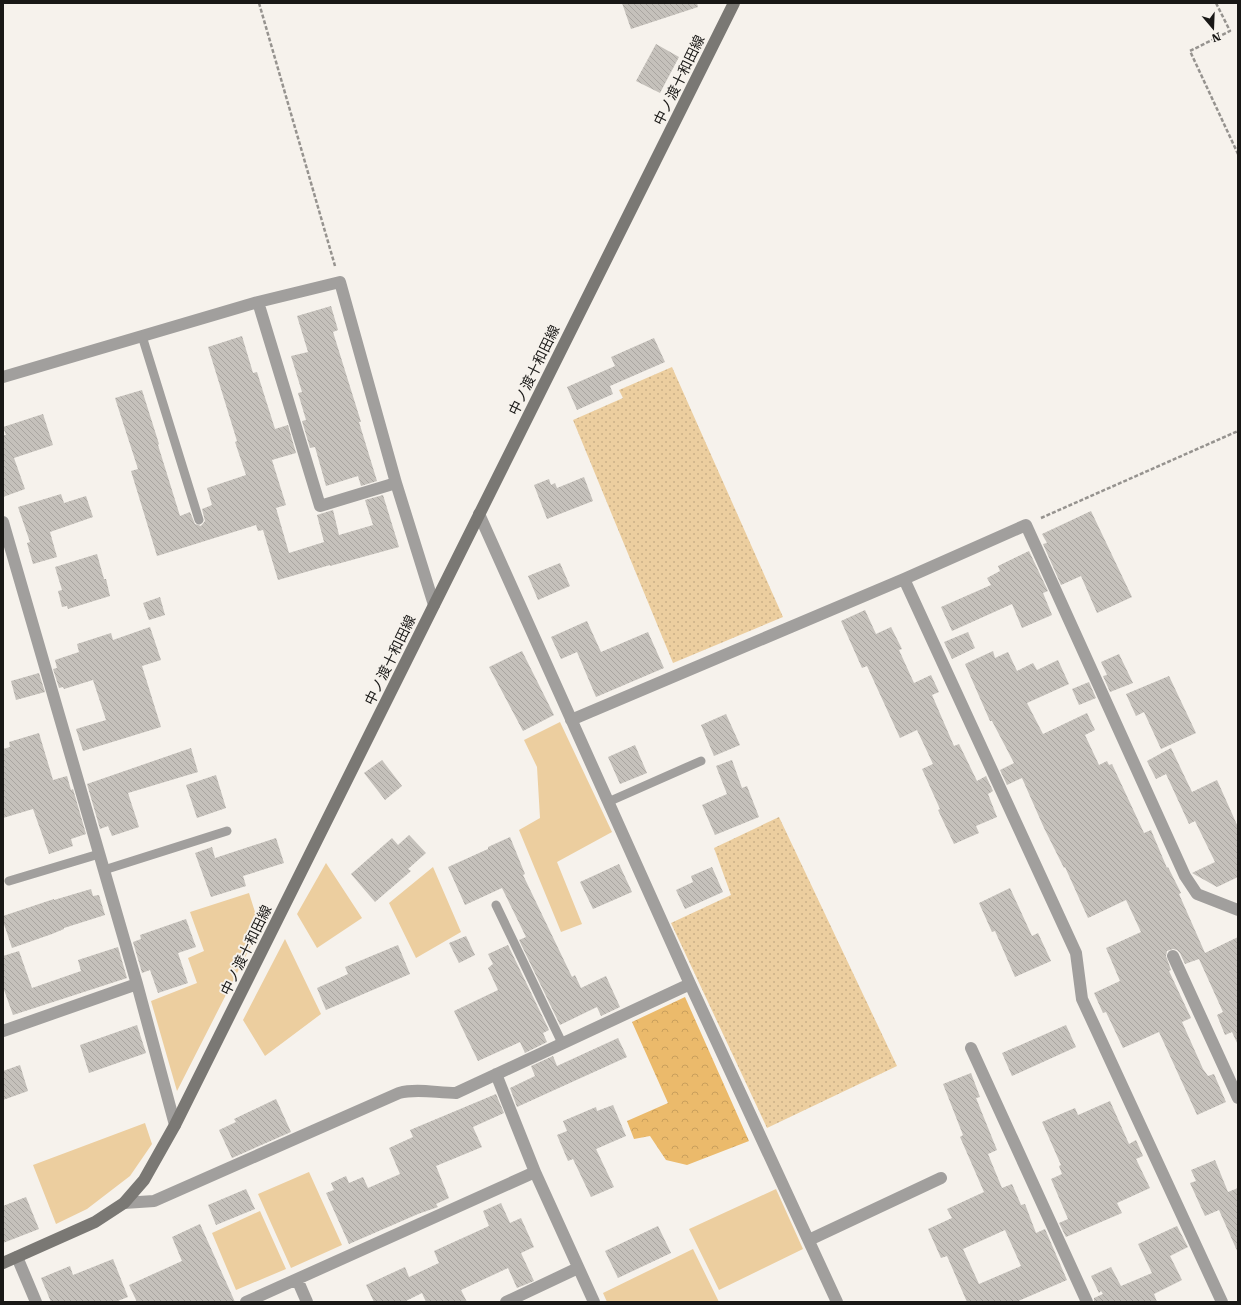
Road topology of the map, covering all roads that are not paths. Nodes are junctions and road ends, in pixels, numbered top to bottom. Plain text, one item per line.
1 (734, 3) edge
2 (258, 302) junction
3 (142, 336) junction
4 (3, 377) edge
5 (396, 483) junction
6 (479, 514) junction
7 (199, 520) dead end
8 (3, 522) edge
9 (904, 579) junction
10 (434, 605) junction
11 (571, 720) junction
12 (701, 761) dead end
13 (608, 802) junction
14 (227, 831) dead end
15 (99, 854) junction
16 (104, 870) junction
17 (9, 881) dead end
18 (496, 905) dead end
19 (1238, 910) edge
20 (1173, 956) dead end
21 (137, 984) junction
22 (690, 984) junction
23 (3, 1031) edge
24 (562, 1043) junction
25 (971, 1048) dead end
26 (496, 1074) junction
27 (1238, 1098) edge
28 (175, 1125) junction
29 (534, 1172) junction
30 (941, 1178) dead end
31 (124, 1203) junction
32 (809, 1240) junction
33 (16, 1257) junction
34 (3, 1263) edge
35 (578, 1268) junction
36 (297, 1279) junction
37 (36, 1302) edge
38 (246, 1302) edge
39 (307, 1302) edge
40 (506, 1302) edge
41 (594, 1302) edge
42 (837, 1302) edge
43 (1088, 1302) edge
44 (1222, 1302) edge

1 - 6 main road, 中ノ渡十和田線
2 - 3 street
2 - 5 street
2 - 5 street
3 - 4 street
3 - 7 lane
5 - 10 street
6 - 10 main road, 中ノ渡十和田線
6 - 11 street
8 - 15 street
9 - 11 street
9 - 19 street
9 - 44 street
10 - 28 main road, 中ノ渡十和田線
11 - 13 street
12 - 13 lane
13 - 22 street
14 - 16 lane
15 - 16 street
15 - 17 lane
16 - 21 street
18 - 24 lane
20 - 27 street
21 - 23 street
21 - 28 street
22 - 24 street
22 - 32 street
24 - 26 street
25 - 43 street
26 - 29 street
26 - 31 street
28 - 31 main road, 中ノ渡十和田線
29 - 35 street
29 - 36 street
30 - 32 street
31 - 33 main road, 中ノ渡十和田線
32 - 42 street
33 - 34 main road, 中ノ渡十和田線
33 - 37 street
35 - 40 street
35 - 41 street
36 - 38 street
36 - 39 street

